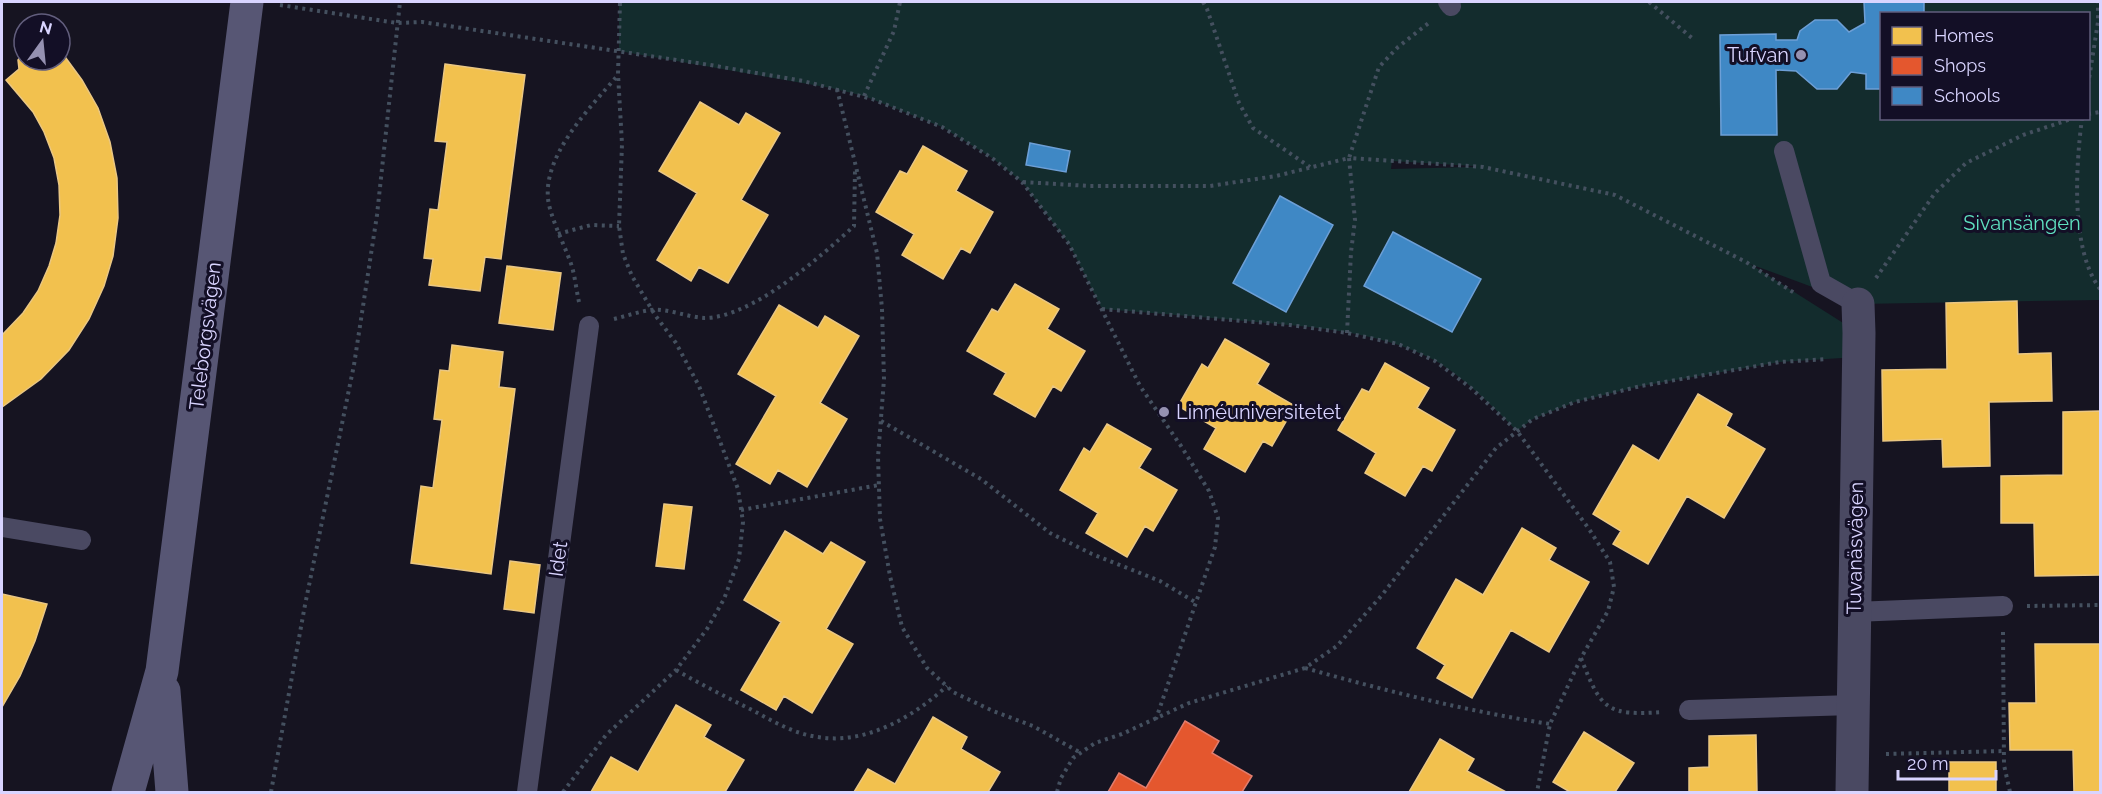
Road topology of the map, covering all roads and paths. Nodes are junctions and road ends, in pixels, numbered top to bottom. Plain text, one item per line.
1 (400, 2) edge
2 (620, 2) edge
3 (900, 2) edge
4 (1203, 2) edge
5 (1649, 2) edge
6 (2098, 2) edge
7 (260, 3) edge
8 (1449, 4) edge
9 (397, 22) junction
10 (1692, 38) dead end
11 (619, 51) junction
12 (2090, 72) edge
13 (618, 74) junction
14 (837, 89) junction
15 (864, 96) junction
16 (2068, 120) edge
17 (2082, 120) edge
18 (1784, 151) dead end
19 (1349, 159) junction
20 (855, 164) junction
21 (1310, 167) junction
22 (1022, 182) junction
23 (619, 226) junction
24 (558, 234) junction
25 (2100, 289) edge
26 (1802, 298) dead end
27 (1858, 304) junction
28 (1102, 309) junction
29 (652, 310) junction
30 (589, 326) junction
31 (1347, 333) junction
32 (1857, 357) junction
33 (881, 421) junction
34 (1518, 431) junction
35 (879, 485) junction
36 (741, 510) junction
37 (2, 527) edge
38 (81, 540) dead end
39 (1195, 602) junction
40 (2100, 605) edge
41 (2003, 606) junction
42 (1854, 612) junction
43 (1581, 658) junction
44 (1305, 668) junction
45 (676, 670) junction
46 (162, 671) junction
47 (946, 686) junction
48 (1853, 705) junction
49 (1689, 710) joint
50 (1156, 718) junction
51 (1550, 724) junction
52 (2004, 751) junction
53 (1081, 753) junction
54 (1852, 755) junction
55 (128, 792) edge
56 (172, 792) edge
57 (271, 792) edge
58 (527, 792) edge
59 (563, 792) edge
60 (1057, 792) edge
61 (1537, 792) edge
62 (1852, 792) edge
63 (2010, 792) edge

1 - 9 path
2 - 11 path
3 - 15 path
4 - 21 path
5 - 10 path
6 - 12 path
7 - 9 path
7 - 46 main road, Teleborgsvägen
8 - 19 path
9 - 11 path
9 - 57 path
11 - 13 path
11 - 14 path
13 - 23 path
13 - 24 path
14 - 15 path
14 - 20 path
15 - 22 path
16 - 27 path
17 - 25 path
18 - 27 lane
19 - 21 path
19 - 26 path
19 - 31 path
20 - 29 path
20 - 33 path
21 - 22 path
22 - 28 path
23 - 24 path
23 - 29 path
24 - 30 path
27 - 32 street, Tuvanäsvägen
28 - 31 path
28 - 39 path
29 - 30 path
29 - 36 path
30 - 58 lane, Idet
31 - 34 path
32 - 34 path
32 - 42 street, Tuvanäsvägen
33 - 35 path
33 - 39 path
34 - 43 path
34 - 44 path
35 - 36 path
35 - 47 path
36 - 45 path
37 - 38 lane
39 - 50 path
40 - 41 path
41 - 42 lane
41 - 52 path
42 - 48 street, Tuvanäsvägen
43 - 49 path
43 - 51 path
44 - 50 path
44 - 51 path
45 - 47 path
45 - 59 path
46 - 55 main road, Teleborgsvägen
46 - 56 main road, Teleborgsvägen
47 - 53 path
48 - 49 lane
48 - 54 street, Tuvanäsvägen
50 - 53 path
51 - 61 path
52 - 54 path
52 - 63 path
53 - 60 path
54 - 62 street, Tuvanäsvägen

